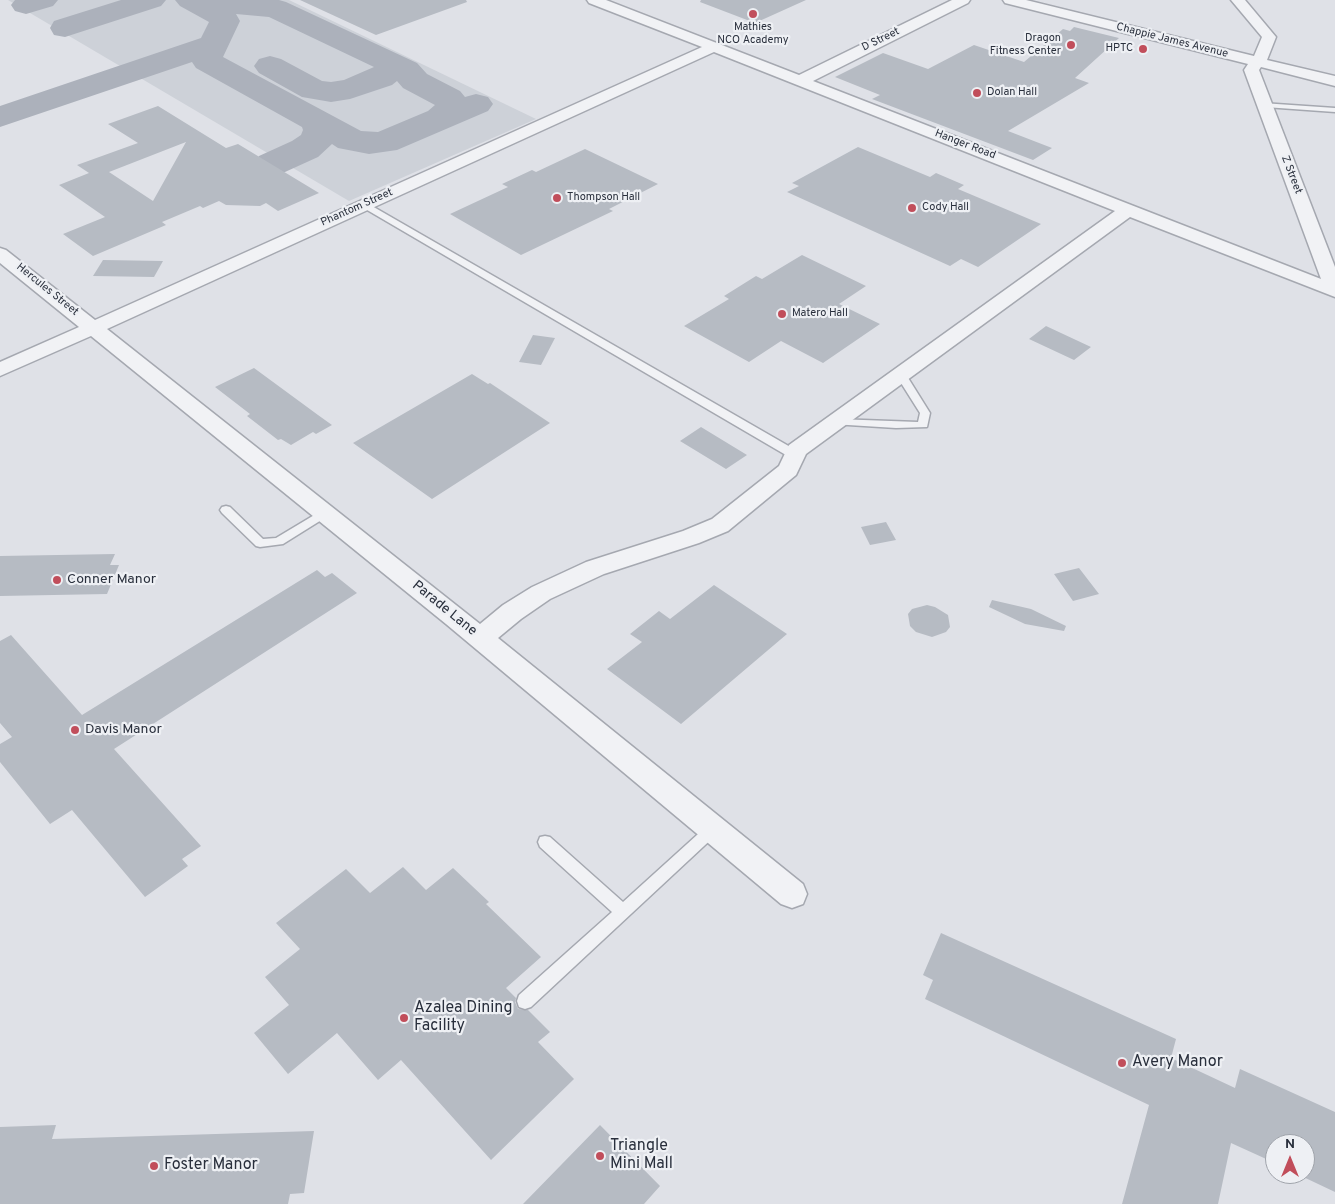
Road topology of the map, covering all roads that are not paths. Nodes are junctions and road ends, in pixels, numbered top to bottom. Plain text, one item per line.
1 (594, 0) edge
2 (963, 0) edge
3 (1010, 0) edge
4 (1238, 0) edge
5 (714, 47) junction
6 (1258, 62) junction
7 (800, 81) junction
8 (1335, 81) edge
9 (1265, 105) junction
10 (1335, 110) edge
11 (365, 205) junction
12 (1128, 210) junction
13 (0, 254) edge
14 (1335, 291) edge
15 (94, 328) junction
16 (0, 370) edge
17 (901, 375) junction
18 (836, 422) junction
19 (795, 455) junction
20 (226, 510) dead end
21 (325, 514) junction
22 (480, 638) junction
23 (713, 829) junction
24 (545, 842) dead end
25 (792, 894) dead end
26 (623, 912) junction
27 (526, 1001) dead end

1 - 5 street, Hanger Road
2 - 7 street, D Street
3 - 6 street, Chappie James Avenue
4 - 6 street
5 - 7 street, Hanger Road
5 - 11 street, Phantom Street
6 - 8 street, Chappie James Avenue
6 - 9 street, Z Street
7 - 12 street, Hanger Road
9 - 10 lane
9 - 14 street, Z Street
11 - 15 street, Phantom Street
11 - 19 lane
12 - 14 street, Hanger Road
12 - 17 street
13 - 15 street, Hercules Street
15 - 16 street, Phantom Street
15 - 21 street, Parade Lane
17 - 18 street
17 - 18 lane
18 - 19 street
19 - 22 street
20 - 21 lane
21 - 22 street, Parade Lane
22 - 23 street, Parade Lane
23 - 25 street, Parade Lane
23 - 26 lane
24 - 26 lane
26 - 27 lane

